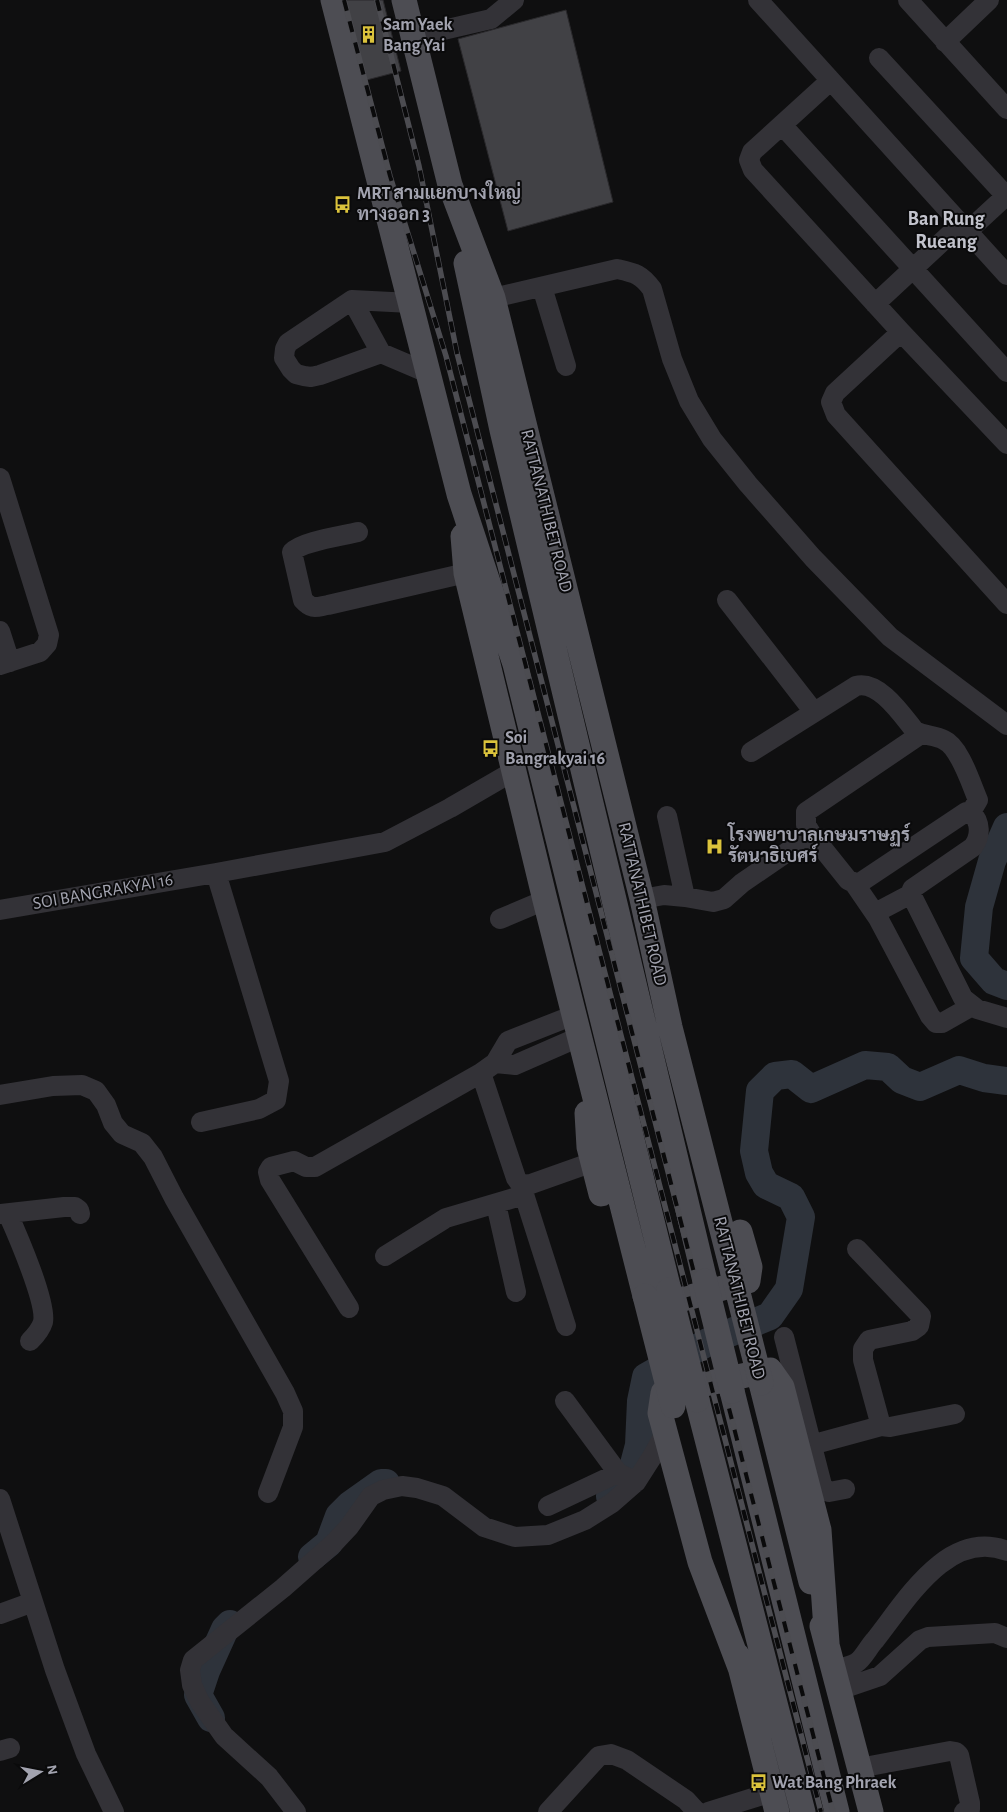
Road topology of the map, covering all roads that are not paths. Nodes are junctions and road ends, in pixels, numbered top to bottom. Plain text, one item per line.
1 (333, 0) edge
2 (404, 0) edge
3 (514, 0) edge
4 (758, 0) edge
5 (908, 0) edge
6 (989, 0) edge
7 (413, 37) junction
8 (945, 42) junction
9 (879, 58) dead end
10 (830, 80) junction
11 (1007, 109) edge
12 (782, 125) junction
13 (450, 185) junction
14 (1007, 196) edge
15 (965, 227) junction
16 (912, 269) junction
17 (1007, 275) edge
18 (542, 287) junction
19 (493, 298) junction
20 (352, 300) junction
21 (411, 303) junction
22 (875, 304) junction
23 (901, 332) junction
24 (381, 353) junction
25 (566, 366) dead end
26 (1007, 372) edge
27 (428, 373) junction
28 (1007, 442) edge
29 (0, 478) edge
30 (460, 494) junction
31 (358, 532) dead end
32 (466, 573) junction
33 (727, 600) dead end
34 (1007, 604) edge
35 (0, 631) edge
36 (5, 663) edge
37 (814, 712) junction
38 (1007, 725) edge
39 (921, 734) junction
40 (751, 752) dead end
41 (514, 770) junction
42 (971, 812) junction
43 (668, 816) dead end
44 (812, 835) junction
45 (216, 873) junction
46 (854, 883) junction
47 (910, 894) junction
48 (685, 897) junction
49 (642, 899) junction
50 (545, 900) junction
51 (0, 910) edge
52 (875, 913) junction
53 (500, 919) dead end
54 (972, 1006) junction
55 (1007, 1018) edge
56 (670, 1027) junction
57 (578, 1033) junction
58 (488, 1068) junction
59 (0, 1095) edge
60 (201, 1122) dead end
61 (593, 1162) junction
62 (522, 1190) junction
63 (496, 1204) junction
64 (4, 1214) edge
65 (80, 1214) dead end
66 (858, 1250) dead end
67 (385, 1256) dead end
68 (516, 1292) dead end
69 (349, 1308) dead end
70 (566, 1326) dead end
71 (784, 1338) dead end
72 (30, 1342) dead end
73 (565, 1401) dead end
74 (955, 1414) dead end
75 (881, 1426) junction
76 (665, 1433) junction
77 (805, 1446) junction
78 (627, 1478) junction
79 (845, 1489) dead end
80 (268, 1494) dead end
81 (0, 1499) edge
82 (548, 1506) dead end
83 (1007, 1550) edge
84 (33, 1602) junction
85 (0, 1614) edge
86 (1007, 1638) edge
87 (827, 1643) junction
88 (741, 1670) junction
89 (836, 1680) junction
90 (859, 1768) junction
91 (775, 1802) edge
92 (114, 1812) edge
93 (296, 1812) edge
94 (548, 1812) edge
95 (697, 1812) edge
96 (708, 1812) edge
97 (803, 1812) edge
98 (837, 1812) edge
99 (871, 1812) edge
100 (964, 1812) edge

1 - 21 main road
2 - 7 main road, RATTANATHIBET ROAD
3 - 7 street
4 - 10 street
5 - 8 street
6 - 8 street
7 - 13 main road, RATTANATHIBET ROAD
8 - 11 street
9 - 14 street
10 - 12 street
10 - 15 street
12 - 16 street
12 - 22 street
13 - 19 main road, RATTANATHIBET ROAD
13 - 98 main road, RATTANATHIBET ROAD, bridge
14 - 15 street
15 - 16 street
15 - 17 street
16 - 22 street
16 - 26 street
18 - 19 street
18 - 25 street
18 - 38 street
19 - 49 main road, RATTANATHIBET ROAD
20 - 21 street
20 - 24 street
20 - 24 street
21 - 27 main road
22 - 23 street
23 - 28 street
23 - 34 street
24 - 27 street
27 - 30 main road
29 - 36 street
30 - 32 main road
30 - 97 main road, bridge
31 - 32 street
32 - 41 main road
33 - 37 street
35 - 36 street
37 - 39 street
37 - 40 street
39 - 42 street
39 - 44 street
41 - 45 street, SOI BANGRAKYAI 16
41 - 50 main road
42 - 46 street
42 - 47 street
43 - 48 street
44 - 46 street
44 - 48 street
45 - 51 street, SOI BANGRAKYAI 16
45 - 60 street
46 - 52 street
47 - 52 street
47 - 54 street
48 - 49 street
49 - 56 main road, RATTANATHIBET ROAD
50 - 53 street
50 - 57 main road
52 - 54 street
54 - 55 street
56 - 61 main road
56 - 87 main road, RATTANATHIBET ROAD, bridge
57 - 58 street
57 - 61 main road
57 - 88 main road, bridge
58 - 62 street
58 - 69 street
59 - 80 street
61 - 62 street
62 - 63 street
62 - 70 street
63 - 67 street
63 - 68 street
64 - 65 street
64 - 72 street
66 - 75 street
71 - 77 street
73 - 78 street
74 - 75 street
75 - 77 street
76 - 77 main road
76 - 78 street
76 - 88 main road
77 - 79 street
77 - 87 main road
78 - 82 street
78 - 93 street
81 - 84 street
83 - 89 street
84 - 85 street
84 - 92 street
86 - 89 street
87 - 89 main road, RATTANATHIBET ROAD
88 - 91 main road
89 - 90 main road, RATTANATHIBET ROAD
90 - 99 main road, RATTANATHIBET ROAD
90 - 100 street
91 - 96 street
94 - 95 street

